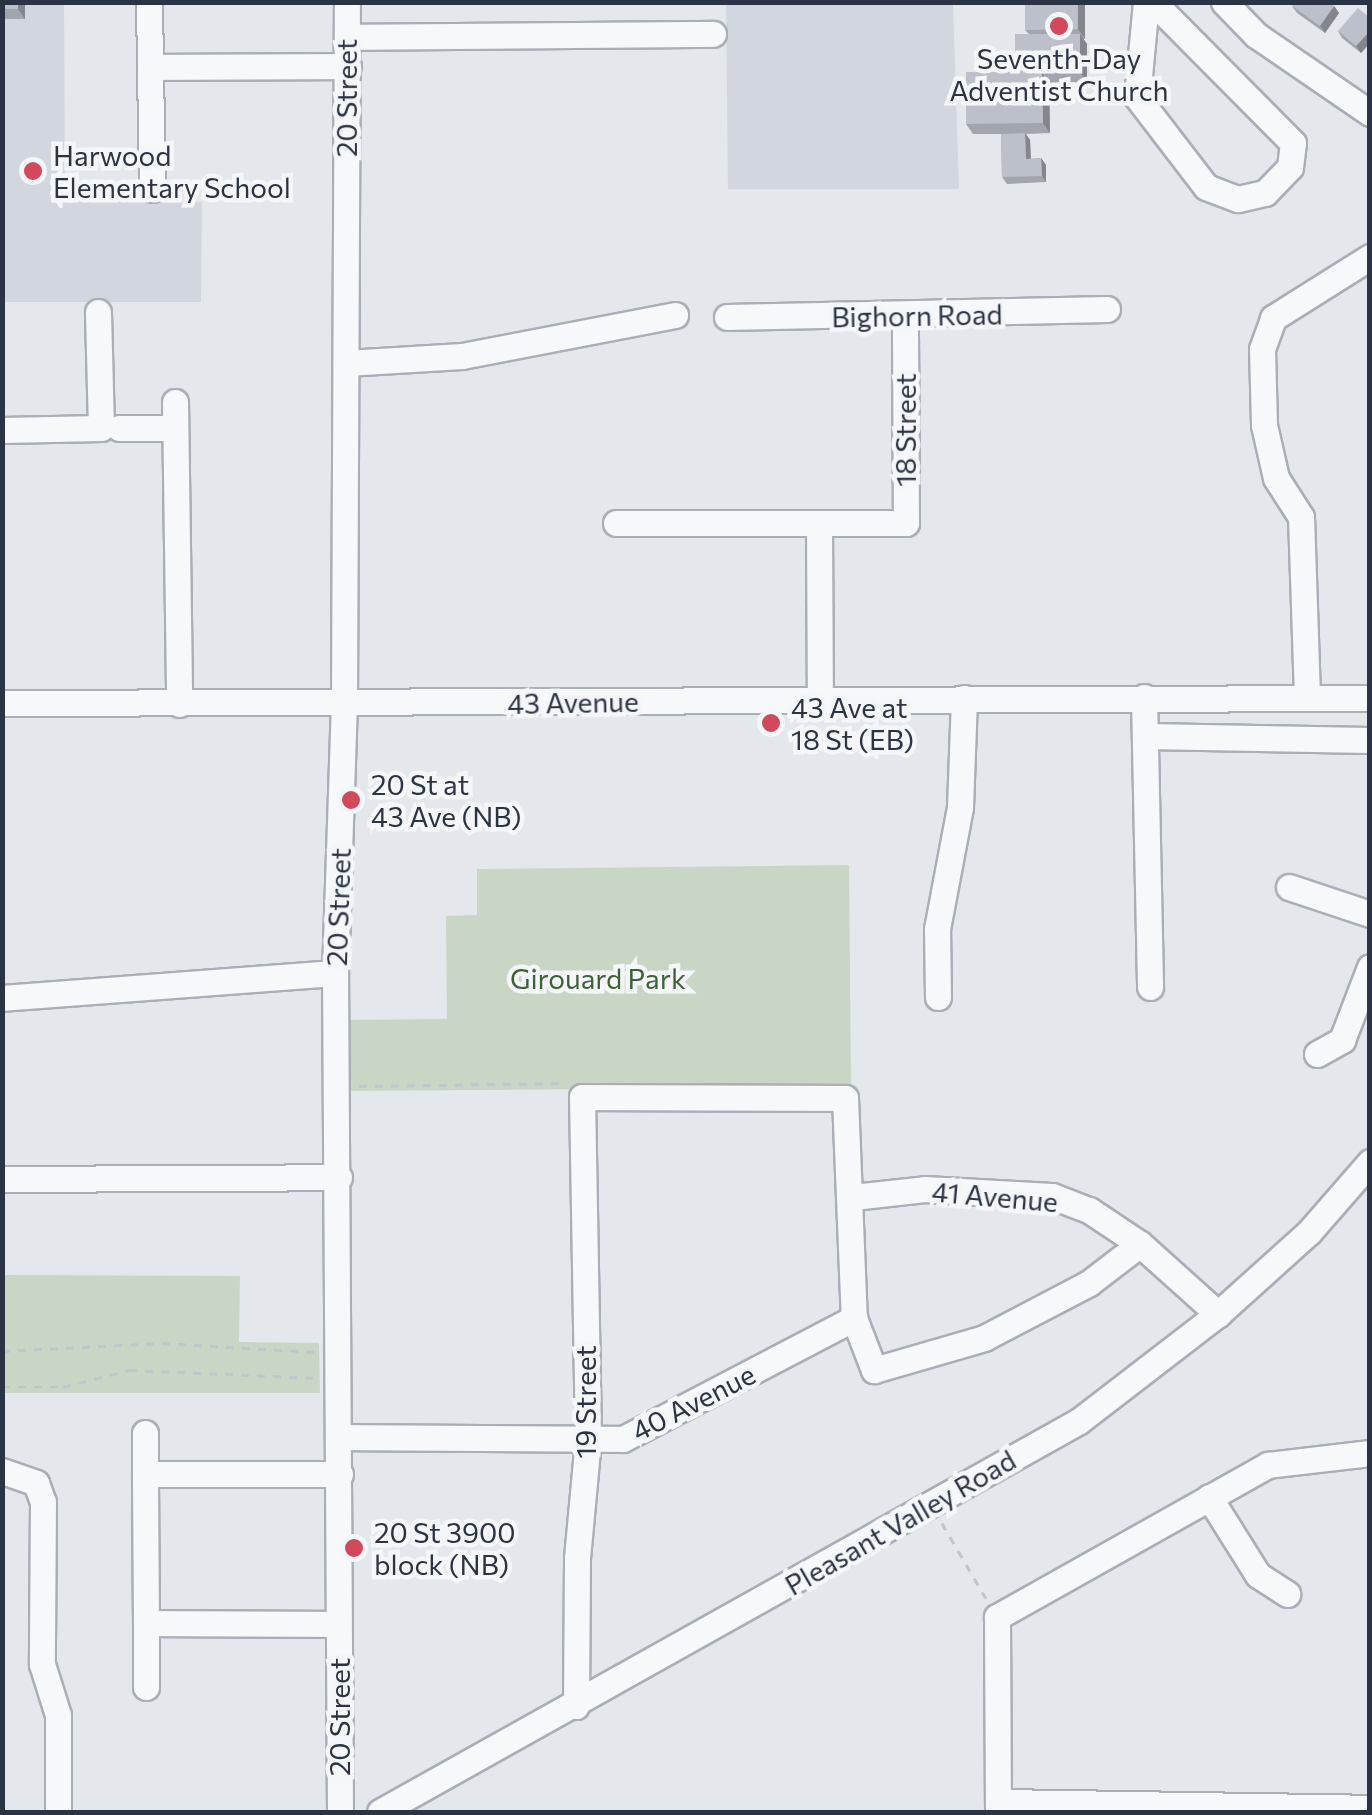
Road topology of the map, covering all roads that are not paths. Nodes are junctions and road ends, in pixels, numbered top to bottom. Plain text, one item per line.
1 (149, 2) edge
2 (347, 2) edge
3 (1150, 2) edge
4 (1224, 2) edge
5 (712, 34) dead end
6 (346, 36) junction
7 (348, 66) junction
8 (151, 67) junction
9 (1369, 112) edge
10 (152, 189) dead end
11 (1370, 257) edge
12 (1107, 310) dead end
13 (98, 312) dead end
14 (674, 316) dead end
15 (727, 316) dead end
16 (905, 316) junction
17 (346, 363) junction
18 (119, 428) dead end
19 (2, 430) edge
20 (616, 522) dead end
21 (819, 525) junction
22 (1144, 697) junction
23 (1307, 697) junction
24 (964, 698) junction
25 (1370, 698) edge
26 (820, 699) junction
27 (2, 703) edge
28 (179, 704) junction
29 (344, 704) junction
30 (1144, 736) junction
31 (1370, 740) edge
32 (1289, 887) dead end
33 (1370, 914) edge
34 (1370, 967) edge
35 (335, 972) junction
36 (1150, 987) dead end
37 (938, 996) dead end
38 (2, 998) edge
39 (1317, 1054) dead end
40 (1370, 1162) edge
41 (339, 1178) junction
42 (2, 1179) edge
43 (853, 1197) junction
44 (1140, 1244) junction
45 (1218, 1314) junction
46 (854, 1318) junction
47 (145, 1433) dead end
48 (340, 1436) junction
49 (588, 1440) junction
50 (1370, 1453) edge
51 (2, 1472) edge
52 (146, 1474) junction
53 (340, 1474) junction
54 (1209, 1497) junction
55 (1287, 1594) dead end
56 (146, 1622) junction
57 (338, 1624) junction
58 (146, 1687) dead end
59 (576, 1706) junction
60 (999, 1807) edge
61 (1370, 1808) edge
62 (58, 1812) edge
63 (340, 1812) edge
64 (380, 1812) edge

1 - 8 street
2 - 6 street, 20 Street
3 - 3 street
4 - 9 street
5 - 6 street
6 - 7 street, 20 Street
7 - 8 street
7 - 17 street, 20 Street
8 - 10 street
11 - 23 street
12 - 16 street, Bighorn Road
13 - 19 street
14 - 17 street
15 - 16 street, Bighorn Road
16 - 21 street, 18 Street
17 - 29 street, 20 Street
18 - 28 street
20 - 21 street
21 - 26 street
22 - 23 street, 43 Avenue
22 - 24 street, 43 Avenue
22 - 30 street
23 - 25 street, 43 Avenue
24 - 26 street, 43 Avenue
24 - 37 street
26 - 29 street, 43 Avenue
27 - 28 street, 43 Avenue
28 - 29 street, 43 Avenue
29 - 35 street, 20 Street
30 - 31 street
30 - 36 street
32 - 33 street
34 - 39 street
35 - 38 street
35 - 41 street, 20 Street
40 - 45 street, Pleasant Valley Road
41 - 42 street
41 - 48 street, 20 Street
43 - 44 street, 41 Avenue
43 - 46 street
43 - 49 street, 19 Street
44 - 45 street, 41 Avenue
44 - 46 street
45 - 59 street, Pleasant Valley Road
46 - 49 street, 40 Avenue
47 - 52 street
48 - 49 street, 40 Avenue
48 - 53 street, 20 Street
49 - 59 street, 19 Street
50 - 54 street
51 - 62 street
52 - 53 street
52 - 56 street
53 - 57 street, 20 Street
54 - 55 street
54 - 60 street
56 - 57 street
56 - 58 street
57 - 63 street, 20 Street
59 - 64 street, Pleasant Valley Road
60 - 61 street

